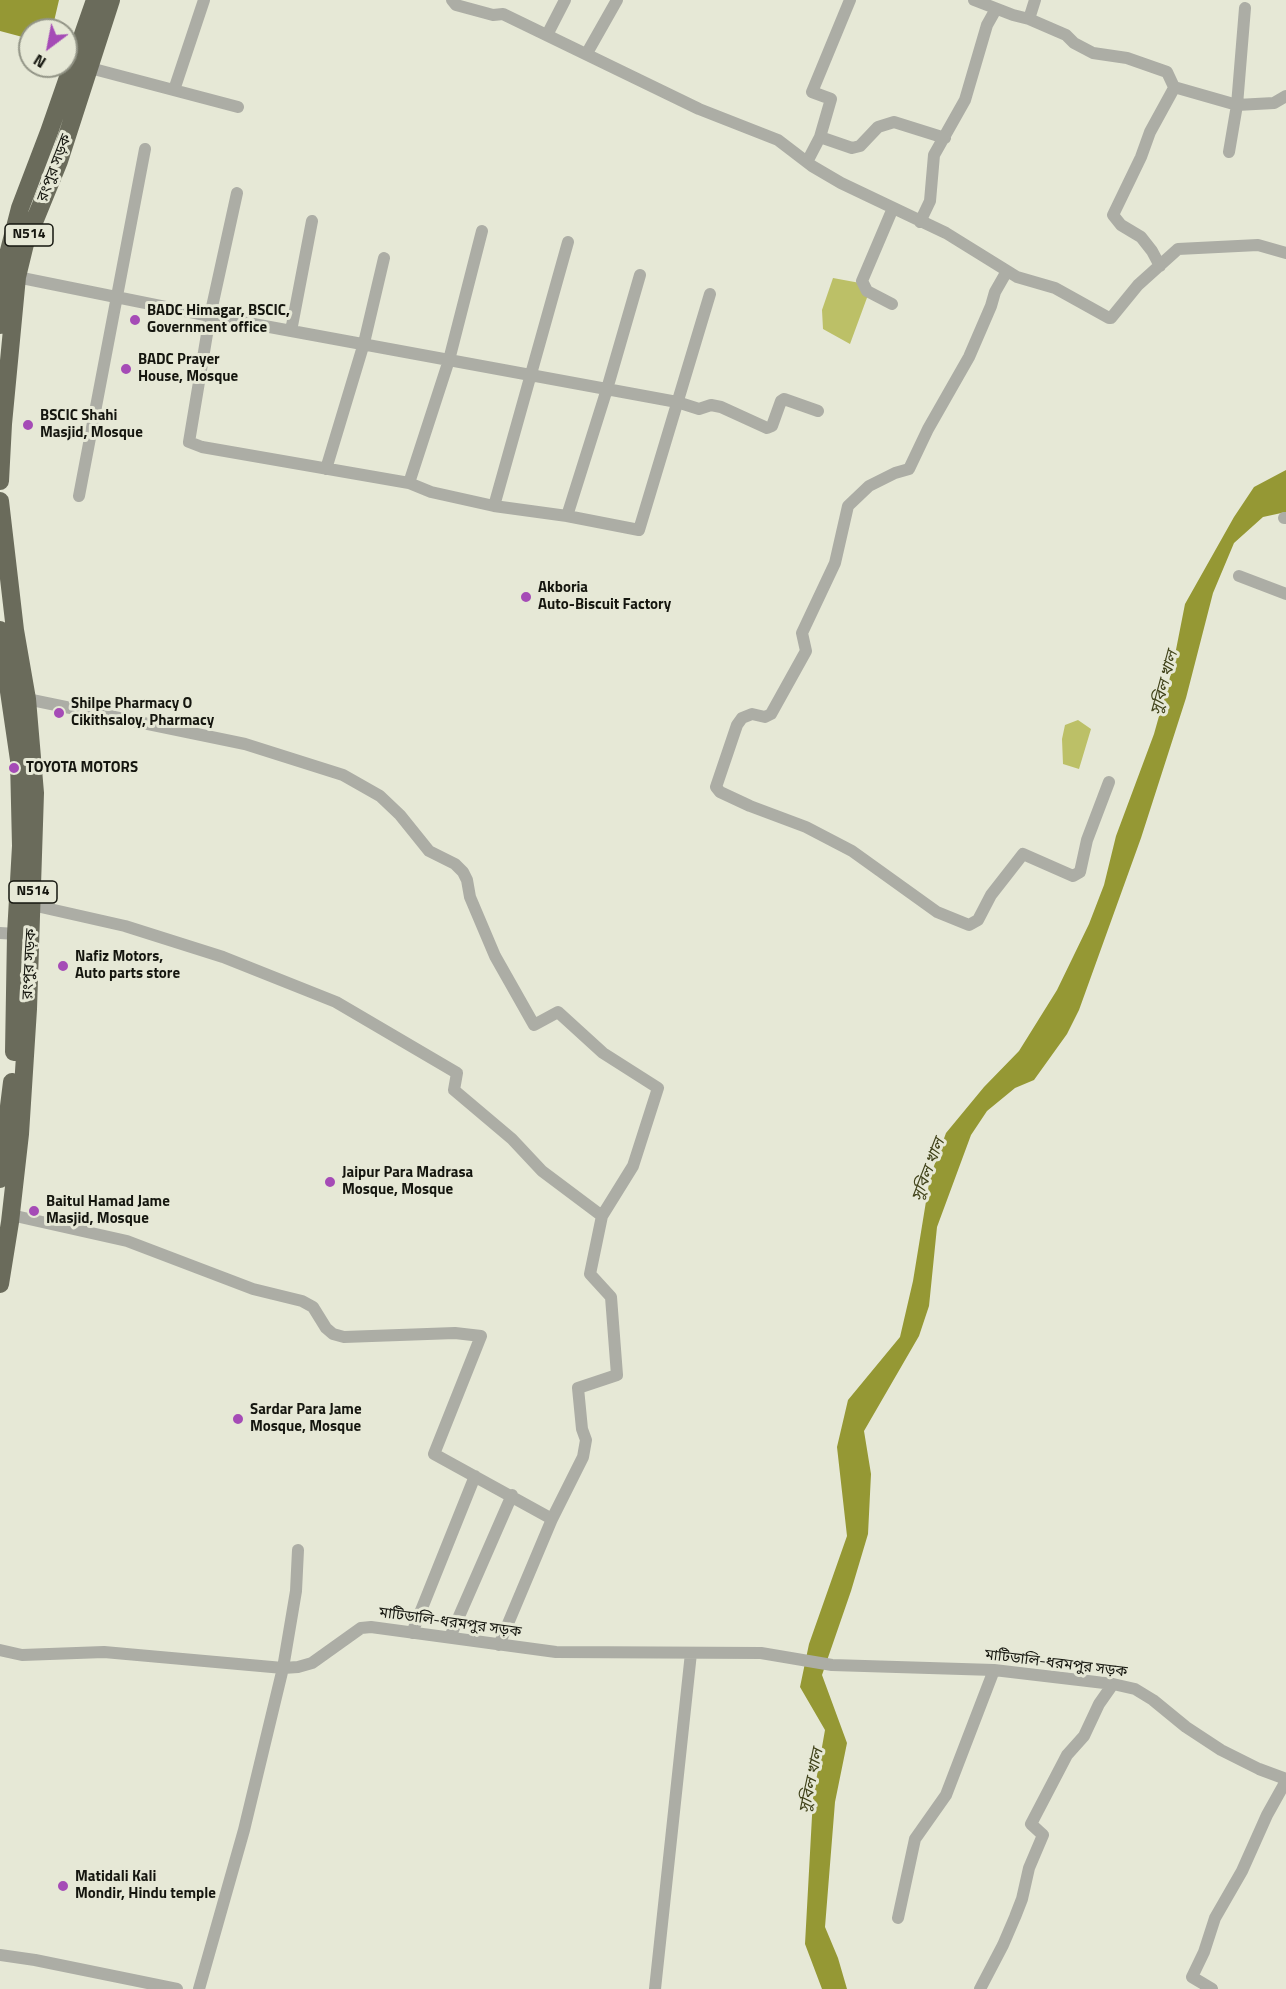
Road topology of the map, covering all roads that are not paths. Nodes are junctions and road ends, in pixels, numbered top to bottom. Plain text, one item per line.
1 (95, 0) edge
2 (111, 0) edge
3 (204, 0) edge
4 (452, 0) edge
5 (565, 0) edge
6 (617, 0) edge
7 (850, 0) edge
8 (974, 0) edge
9 (1035, 0) edge
10 (1245, 8) dead end
11 (996, 9) junction
12 (1029, 19) junction
13 (547, 35) junction
14 (587, 53) junction
15 (90, 68) junction
16 (1174, 87) junction
17 (174, 90) junction
18 (1286, 96) edge
19 (1237, 105) junction
20 (237, 107) dead end
21 (820, 137) junction
22 (945, 138) junction
23 (145, 149) dead end
24 (1229, 152) dead end
25 (807, 162) junction
26 (237, 193) dead end
27 (893, 208) junction
28 (312, 221) dead end
29 (920, 222) junction
30 (482, 231) dead end
31 (568, 242) dead end
32 (1286, 253) edge
33 (384, 258) dead end
34 (1160, 266) junction
35 (1007, 271) junction
36 (640, 274) dead end
37 (7, 282) edge
38 (710, 294) dead end
39 (116, 297) junction
40 (892, 304) dead end
41 (210, 316) junction
42 (0, 325) edge
43 (291, 331) junction
44 (364, 343) junction
45 (449, 360) junction
46 (531, 375) junction
47 (607, 389) junction
48 (677, 402) junction
49 (818, 411) dead end
50 (326, 469) junction
51 (0, 481) edge
52 (409, 483) junction
53 (79, 496) dead end
54 (0, 501) edge
55 (494, 506) junction
56 (567, 516) junction
57 (1239, 576) dead end
58 (1286, 594) edge
59 (0, 630) edge
60 (27, 699) junction
61 (1109, 782) dead end
62 (32, 905) junction
63 (8, 933) edge
64 (0, 1179) edge
65 (11, 1215) junction
66 (602, 1216) junction
67 (0, 1284) edge
68 (475, 1476) junction
69 (512, 1495) junction
70 (552, 1518) junction
71 (298, 1550) dead end
72 (412, 1633) junction
73 (450, 1637) junction
74 (499, 1645) junction
75 (0, 1650) edge
76 (691, 1653) junction
77 (283, 1668) junction
78 (994, 1670) junction
79 (1113, 1684) junction
80 (1286, 1780) edge
81 (898, 1918) dead end
82 (0, 1955) edge
83 (177, 1989) edge
84 (199, 1989) edge
85 (655, 1989) edge
86 (980, 1989) edge
87 (1212, 1989) edge

1 - 37 highway, রংপুর সড়ক / N514
2 - 15 highway, রংপুর সড়ক / N514
3 - 17 street
4 - 13 street
5 - 13 street
6 - 14 street
7 - 21 street
8 - 11 street
9 - 12 street
10 - 19 street
11 - 12 street
11 - 22 street
12 - 16 street
13 - 14 street
14 - 25 street
15 - 17 street
15 - 37 highway, রংপুর সড়ক / N514
16 - 19 street
16 - 34 street
17 - 20 street
18 - 19 street
19 - 24 street
21 - 22 street
21 - 25 street
22 - 29 street
23 - 39 street
25 - 27 street
26 - 41 street
27 - 29 street
27 - 40 street
28 - 43 street
29 - 35 street
30 - 45 street
31 - 46 street
32 - 34 street
33 - 44 street
34 - 35 street
35 - 61 street
36 - 47 street
37 - 39 street
37 - 42 highway, রংপুর সড়ক / N514
37 - 51 highway, রংপুর সড়ক / N514
38 - 48 street
39 - 41 street
39 - 53 street
41 - 43 street
41 - 50 street
43 - 44 street
44 - 45 street
44 - 50 street
45 - 46 street
45 - 52 street
46 - 47 street
46 - 55 street
47 - 48 street
47 - 56 street
48 - 49 street
48 - 56 street
50 - 52 street
52 - 55 street
54 - 60 highway, রংপুর সড়ক / N514
55 - 56 street
57 - 58 street
59 - 63 highway, রংপুর সড়ক / N514
60 - 62 highway, রংপুর সড়ক / N514
60 - 66 street
62 - 65 highway, রংপুর সড়ক / N514
62 - 66 street
63 - 64 highway, রংপুর সড়ক / N514
65 - 67 highway, রংপুর সড়ক / N514
65 - 68 street
66 - 70 street
68 - 69 street
68 - 72 street
69 - 70 street
69 - 73 street
70 - 74 street
71 - 77 street
72 - 73 street, মাটিডালি-ধরমপুর সড়ক
72 - 77 street, মাটিডালি-ধরমপুর সড়ক
73 - 74 street, মাটিডালি-ধরমপুর সড়ক
74 - 76 street, মাটিডালি-ধরমপুর সড়ক
75 - 77 street, মাটিডালি-ধরমপুর সড়ক
76 - 78 street, মাটিডালি-ধরমপুর সড়ক
76 - 85 street
77 - 84 street
78 - 79 street, মাটিডালি-ধরমপুর সড়ক
78 - 81 street
79 - 80 street, মাটিডালি-ধরমপুর সড়ক
79 - 86 street
80 - 87 street
82 - 83 street

